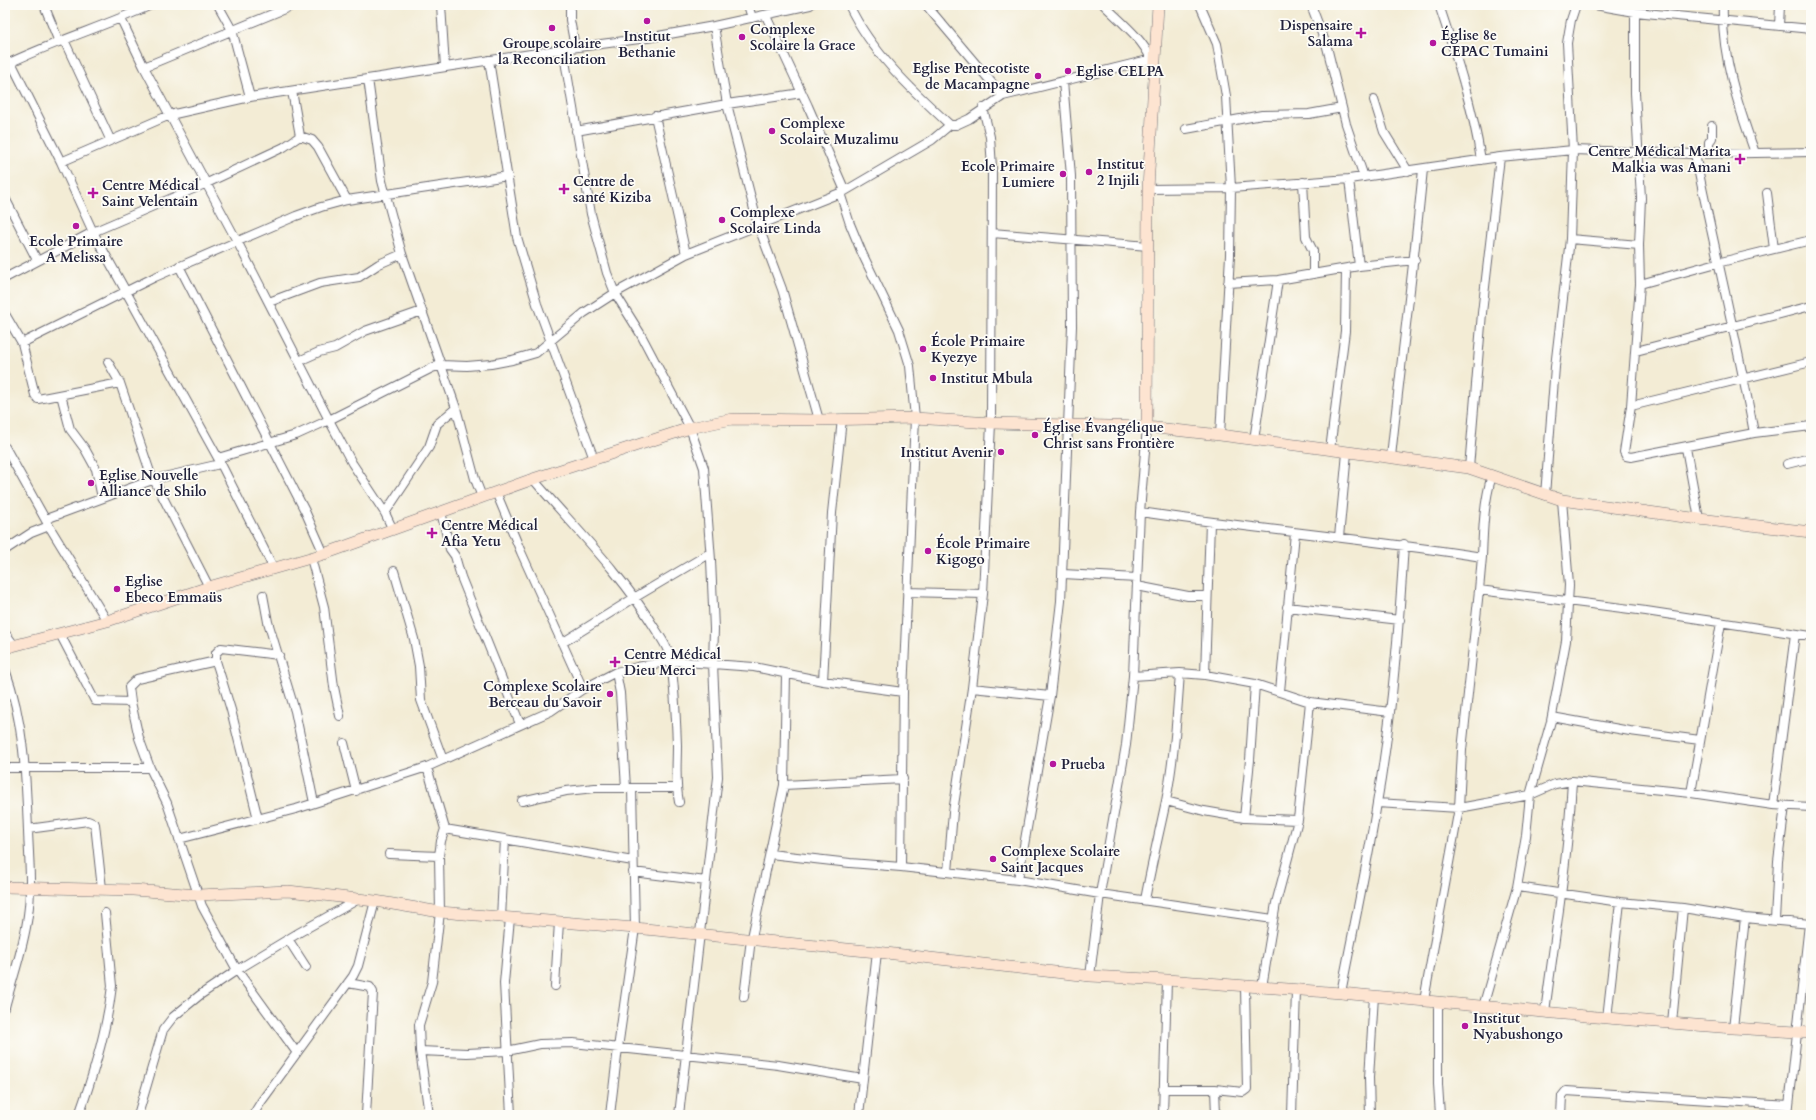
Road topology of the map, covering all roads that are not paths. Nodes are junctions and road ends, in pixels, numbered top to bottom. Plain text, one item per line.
1 (44, 5) edge
2 (151, 5) edge
3 (218, 5) edge
4 (294, 5) edge
5 (441, 5) edge
6 (570, 5) edge
7 (748, 5) edge
8 (810, 5) edge
9 (848, 5) edge
10 (926, 5) edge
11 (1104, 5) edge
12 (1158, 5) edge
13 (1200, 5) edge
14 (1311, 5) edge
15 (1439, 5) edge
16 (1576, 5) edge
17 (1595, 5) edge
18 (1722, 5) edge
19 (1780, 5) edge
20 (1615, 7) edge
21 (1635, 12) junction
22 (766, 16) junction
23 (752, 18) junction
24 (120, 19) junction
25 (1722, 21) junction
26 (714, 26) junction
27 (1779, 26) junction
28 (1811, 29) edge
29 (232, 30) junction
30 (61, 41) junction
31 (575, 47) junction
32 (563, 49) junction
33 (1154, 58) junction
34 (490, 60) junction
35 (8, 64) edge
36 (144, 67) junction
37 (445, 67) junction
38 (368, 79) junction
39 (1063, 81) junction
40 (292, 90) junction
41 (802, 93) junction
42 (1003, 96) junction
43 (250, 97) junction
44 (1374, 100) dead end
45 (727, 104) junction
46 (983, 108) junction
47 (1342, 108) junction
48 (170, 116) junction
49 (655, 116) junction
50 (1227, 122) junction
51 (950, 125) junction
52 (1712, 126) dead end
53 (1186, 129) dead end
54 (576, 131) junction
55 (300, 136) junction
56 (110, 139) junction
57 (1573, 150) junction
58 (1640, 153) junction
59 (1755, 153) junction
60 (1811, 153) edge
61 (1695, 154) junction
62 (1709, 154) junction
63 (1500, 157) junction
64 (1481, 160) junction
65 (61, 162) junction
66 (1423, 169) junction
67 (1408, 171) junction
68 (508, 176) junction
69 (1364, 177) junction
70 (1349, 179) junction
71 (1303, 182) junction
72 (207, 183) junction
73 (1231, 188) junction
74 (1148, 189) junction
75 (842, 192) junction
76 (1767, 193) dead end
77 (386, 194) junction
78 (5, 198) edge
79 (347, 200) junction
80 (758, 225) junction
81 (93, 232) junction
82 (992, 233) junction
83 (1570, 239) junction
84 (1072, 240) junction
85 (1811, 240) edge
86 (237, 241) junction
87 (1640, 245) junction
88 (1148, 246) junction
89 (1774, 249) junction
90 (402, 254) junction
91 (686, 254) junction
92 (37, 260) junction
93 (1415, 260) junction
94 (1717, 263) junction
95 (179, 266) junction
96 (1359, 266) junction
97 (1346, 269) junction
98 (1313, 274) junction
99 (5, 278) edge
100 (1278, 280) junction
101 (1228, 284) junction
102 (1640, 284) junction
103 (124, 291) junction
104 (615, 293) junction
105 (269, 302) junction
106 (1811, 306) edge
107 (422, 311) junction
108 (5, 314) edge
109 (1731, 325) junction
110 (550, 341) junction
111 (22, 343) junction
112 (1636, 351) junction
113 (299, 361) junction
114 (108, 362) dead end
115 (1811, 362) edge
116 (441, 365) junction
117 (1744, 378) junction
118 (120, 383) junction
119 (61, 395) junction
120 (1631, 406) junction
121 (456, 408) junction
122 (915, 418) junction
123 (329, 420) junction
124 (819, 420) junction
125 (842, 420) junction
126 (991, 423) junction
127 (1069, 426) junction
128 (1811, 426) edge
129 (1146, 427) junction
130 (690, 428) junction
131 (1754, 433) junction
132 (1220, 435) junction
133 (1254, 440) junction
134 (268, 442) junction
135 (5, 447) edge
136 (1686, 448) junction
137 (1330, 450) junction
138 (1348, 453) junction
139 (1391, 457) junction
140 (1811, 458) edge
141 (594, 459) junction
142 (219, 461) junction
143 (1787, 464) dead end
144 (1469, 468) junction
145 (1492, 476) junction
146 (155, 479) junction
147 (533, 479) junction
148 (496, 492) junction
149 (1545, 495) junction
150 (482, 497) junction
151 (102, 498) junction
152 (1562, 500) junction
153 (441, 512) junction
154 (1140, 512) junction
155 (385, 513) junction
156 (1698, 519) junction
157 (1210, 522) junction
158 (48, 523) junction
159 (393, 530) junction
160 (1811, 532) edge
161 (1295, 533) junction
162 (1339, 537) junction
163 (1404, 544) junction
164 (5, 550) edge
165 (710, 553) junction
166 (324, 554) junction
167 (1482, 557) junction
168 (312, 558) junction
169 (274, 569) junction
170 (394, 571) dead end
171 (1063, 574) junction
172 (1137, 582) junction
173 (209, 587) junction
174 (1480, 590) junction
175 (907, 592) junction
176 (983, 594) junction
177 (263, 595) dead end
178 (1207, 596) junction
179 (634, 598) junction
180 (1569, 601) junction
181 (1287, 607) junction
182 (1400, 620) junction
183 (107, 621) junction
184 (1721, 623) junction
185 (5, 633) edge
186 (60, 634) junction
187 (1795, 634) junction
188 (1811, 636) edge
189 (562, 643) junction
190 (10, 647) edge
191 (279, 655) junction
192 (216, 661) junction
193 (671, 661) junction
194 (713, 664) junction
195 (5, 669) edge
196 (616, 672) junction
197 (1180, 673) junction
198 (786, 674) junction
199 (1205, 675) junction
200 (1132, 676) junction
201 (823, 681) junction
202 (1255, 684) junction
203 (972, 688) junction
204 (583, 689) junction
205 (1280, 691) junction
206 (903, 692) junction
207 (1050, 696) junction
208 (131, 702) junction
209 (1310, 702) junction
210 (1390, 712) junction
211 (340, 716) dead end
212 (1552, 717) junction
213 (520, 724) junction
214 (1700, 740) junction
215 (344, 743) dead end
216 (443, 760) junction
217 (427, 767) junction
218 (5, 768) edge
219 (25, 768) junction
220 (150, 768) junction
221 (903, 779) junction
222 (1572, 782) junction
223 (784, 785) junction
224 (629, 788) junction
225 (676, 788) junction
226 (356, 791) junction
227 (1691, 793) junction
228 (1530, 795) junction
229 (522, 801) dead end
230 (1166, 801) junction
231 (679, 802) dead end
232 (1378, 803) junction
233 (314, 804) junction
234 (1774, 805) junction
235 (1786, 806) junction
236 (1811, 806) edge
237 (1458, 808) junction
238 (1244, 818) junction
239 (258, 819) junction
240 (1298, 820) junction
241 (28, 829) junction
242 (445, 829) junction
243 (179, 839) junction
244 (505, 839) junction
245 (389, 854) dead end
246 (770, 854) junction
247 (439, 856) junction
248 (633, 861) junction
249 (901, 867) junction
250 (633, 872) junction
251 (948, 872) junction
252 (706, 880) junction
253 (1018, 880) junction
254 (5, 887) edge
255 (1517, 887) junction
256 (31, 888) junction
257 (102, 889) junction
258 (1100, 894) junction
259 (1562, 894) junction
260 (198, 895) junction
261 (359, 899) junction
262 (1145, 900) junction
263 (375, 901) junction
264 (1620, 902) junction
265 (1682, 908) junction
266 (440, 912) junction
267 (105, 913) dead end
268 (506, 918) junction
269 (1745, 918) junction
270 (1273, 919) junction
271 (1775, 920) junction
272 (559, 922) junction
273 (1810, 924) edge
274 (635, 928) junction
275 (699, 935) junction
276 (288, 939) junction
277 (751, 939) junction
278 (877, 952) junction
279 (306, 967) dead end
280 (237, 970) junction
281 (1090, 976) junction
282 (1167, 980) junction
283 (348, 983) junction
284 (8, 986) edge
285 (555, 986) dead end
286 (1245, 986) junction
287 (1262, 987) junction
288 (1296, 991) junction
289 (1341, 993) junction
290 (1374, 996) junction
291 (744, 997) dead end
292 (1424, 1000) junction
293 (1438, 1002) junction
294 (5, 1007) edge
295 (1483, 1007) junction
296 (1545, 1012) junction
297 (1607, 1018) junction
298 (1672, 1023) junction
299 (1734, 1028) junction
300 (1796, 1032) junction
301 (1811, 1033) edge
302 (618, 1048) junction
303 (420, 1051) junction
304 (507, 1051) junction
305 (298, 1054) junction
306 (686, 1056) junction
307 (863, 1079) junction
308 (1163, 1089) junction
309 (1215, 1090) junction
310 (1788, 1105) junction
311 (79, 1115) edge
312 (138, 1115) edge
313 (253, 1115) edge
314 (366, 1115) edge
315 (429, 1115) edge
316 (511, 1115) edge
317 (610, 1115) edge
318 (679, 1115) edge
319 (859, 1115) edge
320 (1163, 1115) edge
321 (1216, 1115) edge
322 (1292, 1115) edge
323 (1370, 1115) edge
324 (1440, 1115) edge
325 (1561, 1115) edge
326 (1788, 1115) edge

1 - 30 street
2 - 24 street
3 - 29 street
4 - 29 street
5 - 37 street
6 - 31 street
7 - 23 street
8 - 22 street
9 - 51 street
10 - 42 street
11 - 33 street
12 - 33 street
13 - 50 street
14 - 47 street
15 - 64 street
16 - 57 street
17 - 20 street
18 - 25 street
19 - 27 street
20 - 21 street
21 - 25 street
21 - 58 street
22 - 23 street
22 - 41 street
23 - 26 street
24 - 30 street
24 - 36 street
25 - 27 street
25 - 59 street
26 - 31 street
26 - 45 street
27 - 28 street
29 - 36 street
29 - 43 street
30 - 35 street
30 - 56 street
31 - 32 street
32 - 34 street
32 - 54 street
33 - 39 street
33 - 74 street
34 - 37 street
34 - 68 street
35 - 65 street
36 - 48 street
37 - 38 street
38 - 40 street
38 - 77 street
39 - 42 street
39 - 84 street
40 - 43 street
40 - 55 street
41 - 45 street
41 - 75 street
42 - 46 street
43 - 48 street
44 - 67 street
45 - 49 street
45 - 80 street
46 - 51 street
46 - 82 street
47 - 50 street
47 - 69 street
48 - 56 street
48 - 72 street
49 - 54 street
49 - 91 street
50 - 53 street
50 - 73 street
51 - 75 street
52 - 62 street
54 - 104 street
55 - 72 street
55 - 79 street
56 - 65 street
57 - 58 street
57 - 63 street
57 - 83 street
58 - 61 street
58 - 87 street
59 - 60 street
59 - 62 street
61 - 62 street
61 - 94 street
63 - 64 street
63 - 144 street
64 - 66 street
65 - 81 street
66 - 67 street
66 - 93 street
67 - 69 street
68 - 77 street
68 - 110 street
69 - 70 street
70 - 71 street
70 - 96 street
71 - 73 street
71 - 98 street
72 - 81 street
72 - 86 street
73 - 74 street
73 - 101 street
74 - 88 street
75 - 80 street
75 - 122 street
76 - 89 street
77 - 79 street
77 - 90 street
78 - 92 street
79 - 86 street
80 - 91 street
80 - 124 street
81 - 92 street
81 - 103 street
82 - 84 street
82 - 126 street
83 - 87 street
83 - 149 street
84 - 88 street
84 - 127 street
85 - 89 street
86 - 95 street
86 - 105 street
87 - 102 street
88 - 129 street
89 - 94 street
90 - 105 street
90 - 107 street
91 - 104 street
92 - 99 street
93 - 96 street
93 - 139 street
94 - 102 street
94 - 109 street
95 - 103 street
95 - 134 street
96 - 97 street
97 - 98 street
97 - 137 street
98 - 100 street
100 - 101 street
100 - 133 street
101 - 132 street
102 - 112 street
103 - 111 street
103 - 142 street
104 - 110 street
104 - 130 street
105 - 113 street
106 - 109 street
107 - 113 street
107 - 116 street
108 - 111 street
109 - 112 street
109 - 117 street
110 - 116 street
110 - 141 street
111 - 119 street
112 - 120 street
113 - 123 street
114 - 118 street
115 - 117 street
116 - 121 street
116 - 123 street
117 - 120 street
117 - 131 street
118 - 119 street
118 - 146 street
119 - 151 street
120 - 136 street
121 - 150 street
121 - 155 street
122 - 125 street
122 - 126 street
122 - 175 street
123 - 134 street
123 - 155 street
124 - 125 street
124 - 130 street
125 - 201 street
126 - 127 street
126 - 176 street
127 - 129 street
127 - 171 street
128 - 131 street
129 - 132 street
129 - 154 street
130 - 141 street
130 - 165 street
131 - 136 street
132 - 133 street
133 - 137 street
134 - 142 street
134 - 166 street
135 - 158 street
136 - 156 street
137 - 138 street
138 - 139 street
138 - 162 street
139 - 144 street
140 - 143 street
141 - 147 street
142 - 146 street
142 - 169 street
144 - 145 street
145 - 149 street
145 - 167 street
146 - 151 street
146 - 173 street
147 - 148 street
147 - 179 street
148 - 150 street
148 - 189 street
149 - 152 street
150 - 153 street
151 - 158 street
152 - 156 street
152 - 180 street
153 - 159 street
153 - 213 street
154 - 157 street
154 - 172 street
155 - 159 street
156 - 160 street
157 - 161 street
157 - 178 street
158 - 164 street
158 - 183 street
159 - 166 street
161 - 162 street
161 - 181 street
162 - 163 street
163 - 167 street
163 - 182 street
165 - 179 street
165 - 194 street
166 - 168 street
167 - 174 street
168 - 169 street
168 - 211 street
169 - 173 street
170 - 216 street
171 - 172 street
171 - 207 street
172 - 178 street
172 - 200 street
173 - 183 street
174 - 180 street
174 - 237 street
175 - 176 street
175 - 206 street
176 - 203 street
177 - 191 street
178 - 199 street
179 - 189 street
179 - 193 street
180 - 184 street
180 - 212 street
181 - 182 street
181 - 205 street
182 - 210 street
183 - 186 street
184 - 187 street
184 - 214 street
185 - 190 street
186 - 190 street
186 - 208 street
187 - 188 street
187 - 234 street
189 - 204 street
191 - 192 street
191 - 233 street
192 - 208 street
192 - 239 street
193 - 194 street
193 - 196 street
193 - 225 street
194 - 198 street
194 - 252 street
195 - 219 street
196 - 204 street
196 - 224 street
197 - 199 street
197 - 200 street
197 - 230 street
198 - 201 street
198 - 223 street
199 - 202 street
200 - 258 street
201 - 206 street
202 - 205 street
202 - 238 street
203 - 207 street
203 - 251 street
204 - 213 street
205 - 209 street
206 - 221 street
207 - 253 street
208 - 220 street
209 - 210 street
209 - 240 street
210 - 232 street
212 - 214 street
212 - 228 street
213 - 216 street
214 - 227 street
215 - 226 street
216 - 217 street
217 - 226 street
217 - 242 street
218 - 219 street
219 - 220 street
219 - 241 street
220 - 243 street
221 - 223 street
221 - 249 street
222 - 227 street
222 - 228 street
222 - 259 street
223 - 246 street
224 - 225 street
224 - 229 street
224 - 248 street
225 - 231 street
226 - 233 street
227 - 234 street
228 - 237 street
228 - 255 street
230 - 238 street
230 - 262 street
232 - 237 street
232 - 289 street
233 - 239 street
234 - 235 street
235 - 236 street
235 - 271 street
237 - 292 street
238 - 240 street
239 - 243 street
240 - 270 street
241 - 256 street
241 - 257 street
242 - 244 street
242 - 247 street
243 - 260 street
244 - 248 street
244 - 268 street
245 - 247 street
246 - 249 street
246 - 277 street
247 - 266 street
248 - 250 street
249 - 251 street
250 - 252 street
250 - 274 street
251 - 253 street
252 - 275 street
253 - 258 street
254 - 256 street
255 - 259 street
255 - 295 street
256 - 257 street
256 - 284 street
257 - 260 street
258 - 262 street
258 - 281 street
259 - 264 street
259 - 296 street
260 - 261 street
260 - 280 street
261 - 263 street
261 - 276 street
262 - 270 street
263 - 266 street
263 - 283 street
264 - 265 street
264 - 297 street
265 - 269 street
265 - 298 street
266 - 268 street
266 - 303 street
267 - 311 street
268 - 272 street
268 - 304 street
269 - 271 street
269 - 299 street
270 - 287 street
271 - 273 street
272 - 274 street
272 - 285 street
273 - 300 street
274 - 275 street
274 - 302 street
275 - 277 street
275 - 306 street
276 - 279 street
276 - 280 street
277 - 278 street
277 - 291 street
278 - 281 street
278 - 307 street
280 - 305 street
280 - 312 street
281 - 282 street
282 - 286 street
282 - 308 street
283 - 305 street
283 - 314 street
284 - 294 street
286 - 287 street
286 - 309 street
287 - 288 street
288 - 289 street
288 - 322 street
289 - 290 street
290 - 292 street
290 - 323 street
292 - 293 street
293 - 295 street
293 - 324 street
295 - 296 street
296 - 297 street
297 - 298 street
298 - 299 street
299 - 300 street
300 - 301 street
300 - 310 street
302 - 304 street
302 - 306 street
302 - 317 street
303 - 304 street
303 - 315 street
304 - 316 street
305 - 313 street
306 - 307 street
306 - 318 street
307 - 319 street
308 - 309 street
308 - 320 street
309 - 321 street
310 - 325 street
310 - 326 street

